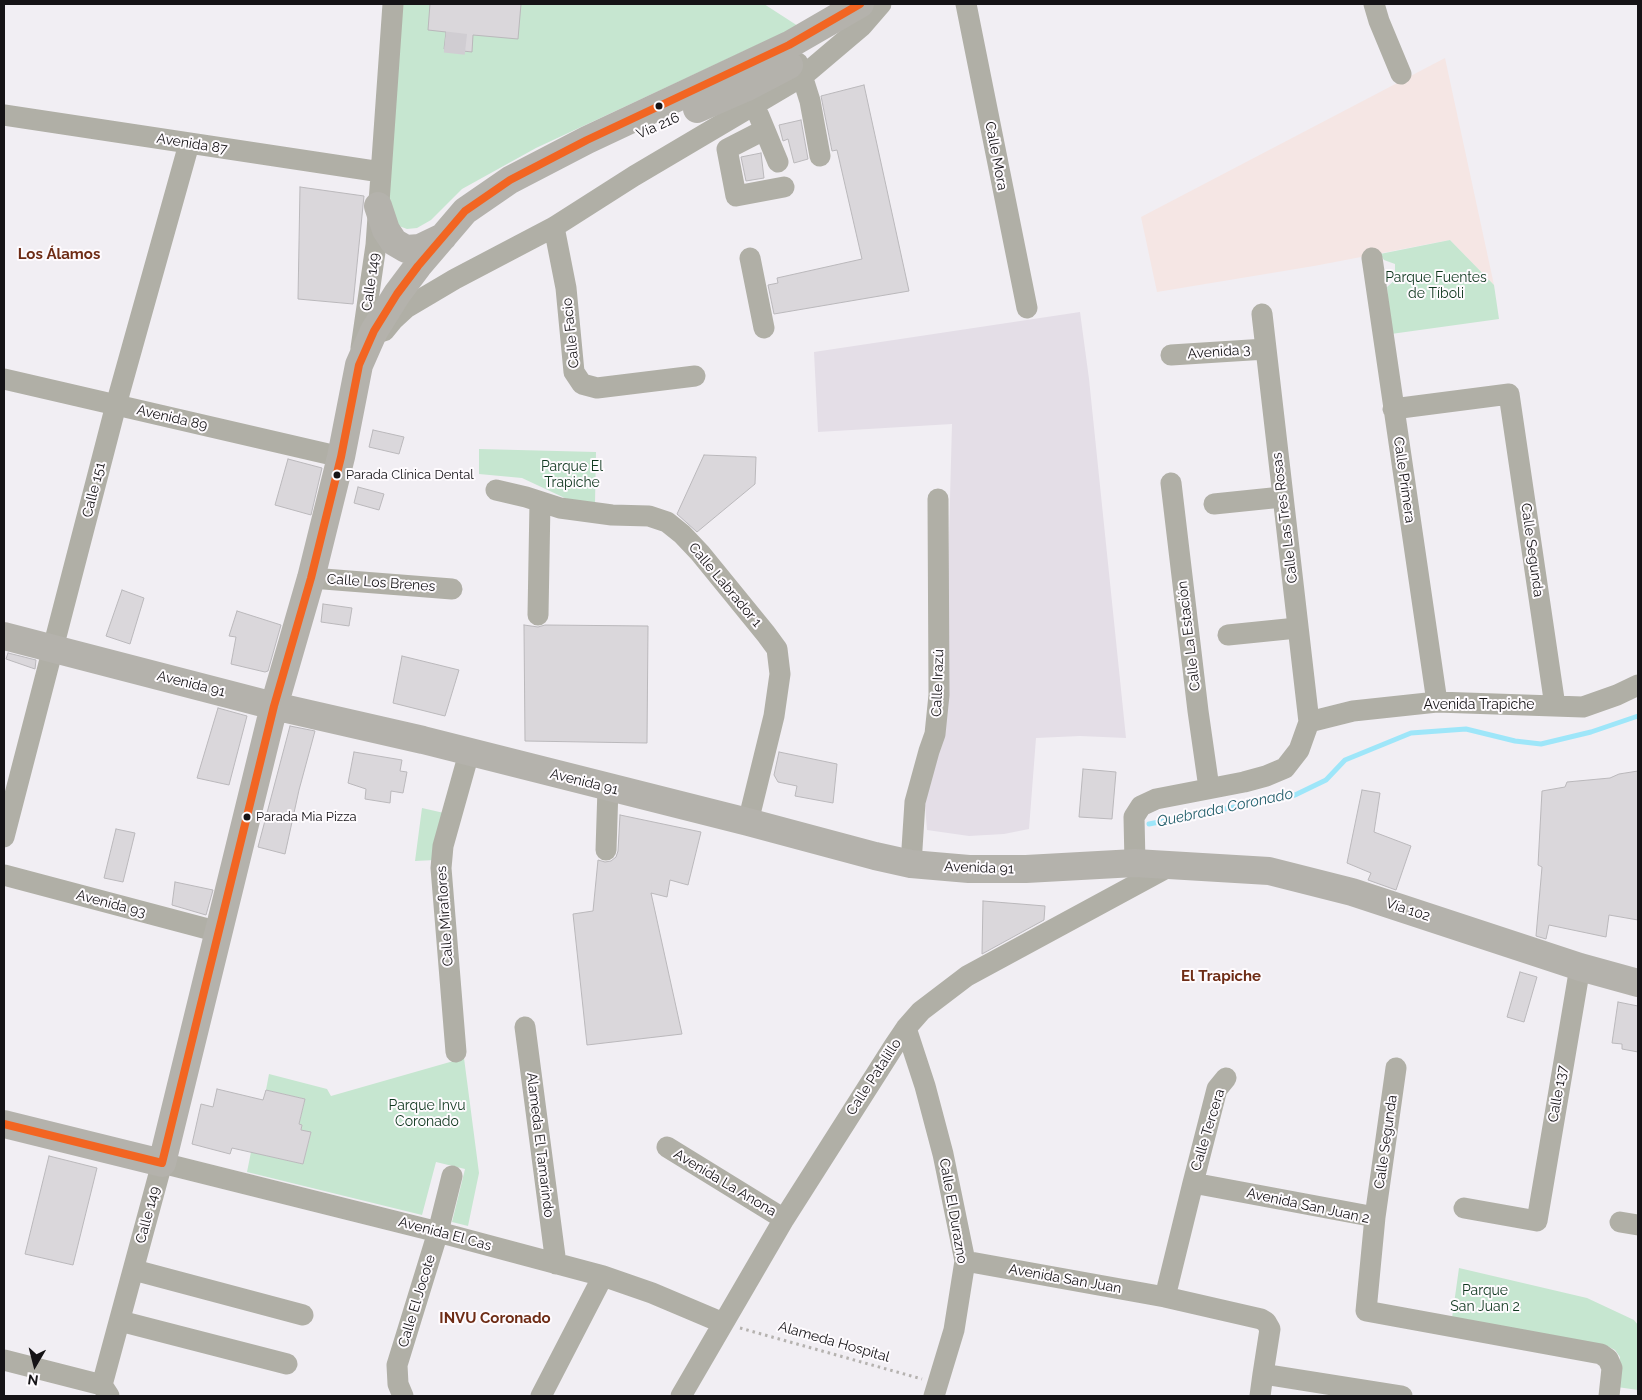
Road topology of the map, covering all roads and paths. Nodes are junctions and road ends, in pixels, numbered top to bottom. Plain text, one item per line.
1 (393, 4) edge
2 (861, 4) edge
3 (881, 4) edge
4 (966, 4) edge
5 (1374, 4) edge
6 (800, 68) junction
7 (1400, 74) dead end
8 (750, 97) junction
9 (4, 115) edge
10 (764, 130) junction
11 (189, 144) junction
12 (820, 156) dead end
13 (778, 162) dead end
14 (381, 172) junction
15 (784, 187) dead end
16 (378, 206) junction
17 (554, 227) junction
18 (445, 236) junction
19 (376, 245) junction
20 (750, 258) dead end
21 (1372, 258) dead end
22 (418, 266) junction
23 (1027, 308) dead end
24 (1262, 314) dead end
25 (764, 328) dead end
26 (1266, 348) junction
27 (1172, 355) dead end
28 (359, 366) junction
29 (696, 376) dead end
30 (4, 379) edge
31 (116, 405) junction
32 (1394, 409) junction
33 (341, 457) junction
34 (1171, 483) dead end
35 (496, 490) dead end
36 (1282, 497) junction
37 (938, 499) dead end
38 (540, 502) junction
39 (1214, 504) dead end
40 (311, 578) junction
41 (452, 589) dead end
42 (538, 615) dead end
43 (1297, 628) junction
44 (4, 636) edge
45 (1228, 636) dead end
46 (54, 649) junction
47 (1638, 684) edge
48 (1436, 702) junction
49 (274, 706) junction
50 (1555, 706) junction
51 (1309, 722) junction
52 (469, 753) junction
53 (608, 788) junction
54 (1209, 788) junction
55 (748, 822) junction
56 (4, 837) edge
57 (606, 850) dead end
58 (911, 864) junction
59 (1172, 865) joint
60 (1227, 869) junction
61 (1137, 873) junction
62 (4, 875) edge
63 (219, 932) junction
64 (1580, 967) junction
65 (1638, 983) edge
66 (525, 1027) dead end
67 (906, 1028) junction
68 (456, 1052) dead end
69 (1396, 1068) dead end
70 (1226, 1078) dead end
71 (4, 1124) edge
72 (667, 1147) dead end
73 (162, 1163) junction
74 (452, 1176) dead end
75 (1193, 1183) junction
76 (1464, 1208) dead end
77 (1375, 1217) junction
78 (784, 1219) junction
79 (438, 1232) junction
80 (965, 1261) junction
81 (556, 1264) junction
82 (134, 1270) junction
83 (603, 1276) junction
84 (1165, 1297) junction
85 (303, 1315) dead end
86 (120, 1321) junction
87 (723, 1323) junction
88 (4, 1360) edge
89 (287, 1364) dead end
90 (1263, 1374) junction
91 (936, 1390) edge
92 (1332, 1390) edge
93 (105, 1391) edge
94 (403, 1396) edge
95 (541, 1396) edge
96 (681, 1396) edge
97 (1260, 1396) edge
98 (1402, 1396) edge
99 (1609, 1396) edge

1 - 14 street, Calle 149
2 - 6 main road, Vía 216
2 - 18 main road, Vía 216
3 - 6 street
4 - 23 street, Calle Mora
5 - 7 street
6 - 8 main road, Vía 216
6 - 12 street
8 - 10 street
8 - 17 street
8 - 18 main road, Vía 216
9 - 11 street, Avenida 87
10 - 13 street
10 - 15 street
11 - 14 street, Avenida 87
11 - 31 street, Calle 151
14 - 16 street, Calle 149
16 - 18 main road
16 - 19 street, Calle 149
17 - 28 street
17 - 29 street, Calle Facio
18 - 22 main road, Vía 216
19 - 22 main road
19 - 28 street, Calle 149
20 - 25 street
21 - 32 street, Calle Primera
22 - 28 main road, Vía 216
24 - 26 street, Calle Las Tres Rosas
26 - 27 street, Avenida 3
26 - 36 street, Calle Las Tres Rosas
28 - 33 main road, Calle 149
30 - 31 street, Avenida 89
31 - 33 street, Avenida 89
31 - 46 street, Calle 151
32 - 48 street, Calle Primera
32 - 50 street, Calle Segunda
33 - 40 main road, Calle 149
34 - 54 street, Calle La Estación
35 - 38 street, Calle Labrador 1
36 - 39 street
36 - 43 street, Calle Las Tres Rosas
37 - 58 street, Calle Irazú
38 - 42 street
38 - 55 street, Calle Labrador 1
40 - 41 street, Calle Los Brenes
40 - 49 main road, Calle 149
43 - 45 street
43 - 51 street, Calle Las Tres Rosas
44 - 46 main road, Avenida 91
46 - 49 main road, Avenida 91
46 - 56 street, Calle 151
47 - 50 street, Avenida Trapiche
48 - 50 street, Avenida Trapiche
48 - 51 street, Avenida Trapiche
49 - 52 main road, Avenida 91
49 - 63 main road, Calle 149
51 - 54 street
52 - 53 main road, Avenida 91
52 - 68 street, Calle Miraflores
53 - 55 main road, Avenida 91
53 - 57 street
54 - 61 street
55 - 58 main road, Avenida 91
58 - 61 main road, Avenida 91
59 - 60 main road, Vía 102
59 - 61 main road, Avenida 91
60 - 61 main road
60 - 64 main road, Vía 102
61 - 67 street, Calle Patalillo
62 - 63 street, Avenida 93
63 - 73 main road, Calle 149
64 - 65 main road, Vía 102
64 - 76 street, Calle 137
66 - 81 street, Alameda El Tamarindo
67 - 78 street, Calle Patalillo
67 - 80 street, Calle El Durazno
69 - 77 street, Calle Segunda
70 - 75 street, Calle Tercera
71 - 73 main road
72 - 78 street, Avenida La Anona
73 - 79 street, Avenida El Cas
73 - 82 street, Calle 149
74 - 79 street, Calle El Jocote
75 - 77 street, Avenida San Juan 2
75 - 84 street
77 - 99 street, Avenida San Juan 2
78 - 87 street, Calle Patalillo
79 - 81 street, Avenida El Cas
79 - 94 street, Calle El Jocote
80 - 84 street, Avenida San Juan
80 - 91 street, Calle El Durazno
81 - 83 street, Avenida El Cas
82 - 85 street
82 - 86 street, Calle 149
83 - 87 street, Avenida El Cas
83 - 95 street
84 - 90 street, Avenida San Juan
86 - 89 street
86 - 93 street, Calle 149
87 - 91 path, Alameda Hospital
87 - 96 street, Calle Patalillo
88 - 93 street
90 - 92 street
90 - 97 street, Avenida San Juan
92 - 98 street

